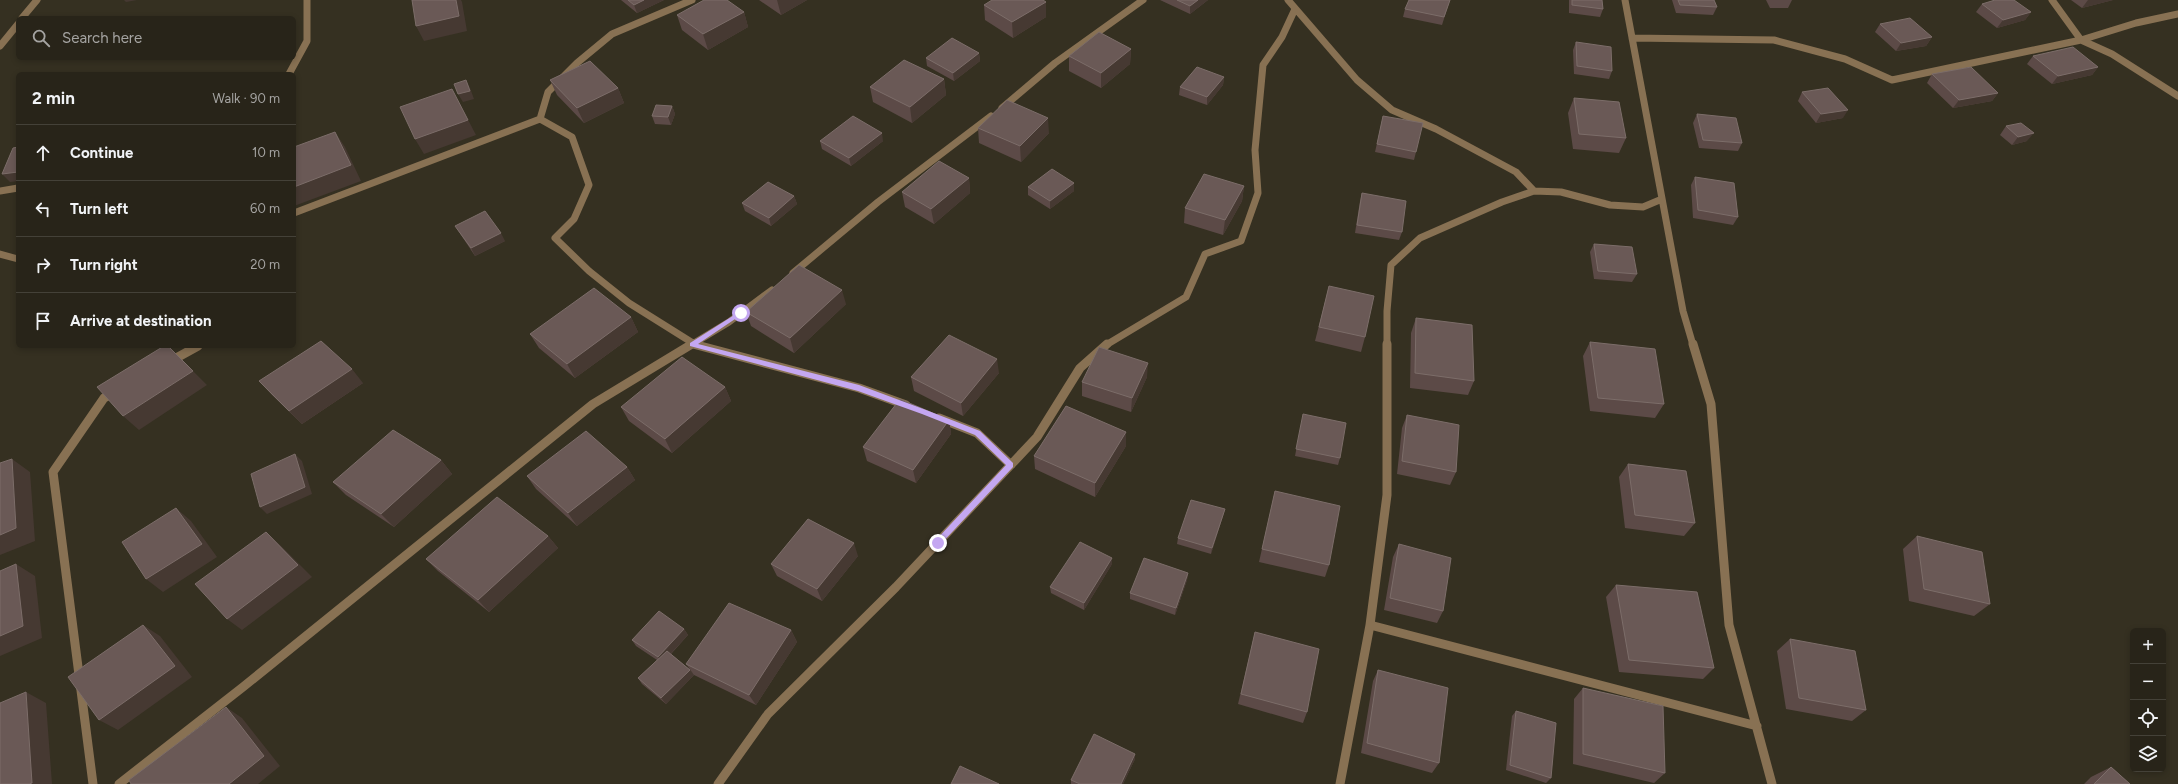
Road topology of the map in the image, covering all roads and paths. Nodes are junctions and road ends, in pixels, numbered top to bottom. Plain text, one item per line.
1 (37, 0) edge
2 (307, 0) edge
3 (692, 0) edge
4 (1143, 0) edge
5 (1288, 0) edge
6 (1625, 0) edge
7 (2052, 0) edge
8 (1295, 9) junction
9 (2178, 14) edge
10 (24, 16) edge
11 (16, 26) edge
12 (1632, 38) junction
13 (2081, 40) junction
14 (0, 46) edge
15 (290, 72) edge
16 (2178, 96) edge
17 (540, 120) junction
18 (16, 188) edge
19 (0, 191) edge
20 (1534, 191) junction
21 (1662, 199) junction
22 (296, 212) edge
23 (0, 254) edge
24 (16, 258) edge
25 (692, 344) junction
26 (194, 348) edge
27 (158, 368) edge
28 (124, 387) edge
29 (917, 409) edge
30 (931, 415) edge
31 (1011, 465) junction
32 (1370, 625) junction
33 (1757, 726) junction
34 (93, 784) edge
35 (119, 784) edge
36 (718, 784) edge
37 (1340, 784) edge
38 (1772, 784) edge

1 - 10 street
2 - 15 street
3 - 17 street
4 - 25 street
5 - 8 street
6 - 12 street
7 - 13 street
8 - 20 street
8 - 31 street
9 - 13 street
11 - 14 street
12 - 13 street
12 - 21 street
13 - 16 street
17 - 22 street
17 - 25 street
18 - 19 street
20 - 21 street
20 - 32 street
21 - 33 street
23 - 24 street
25 - 29 street
25 - 35 street
26 - 27 street
28 - 34 street
30 - 31 street
31 - 36 street
32 - 33 street
32 - 37 street
33 - 38 street

